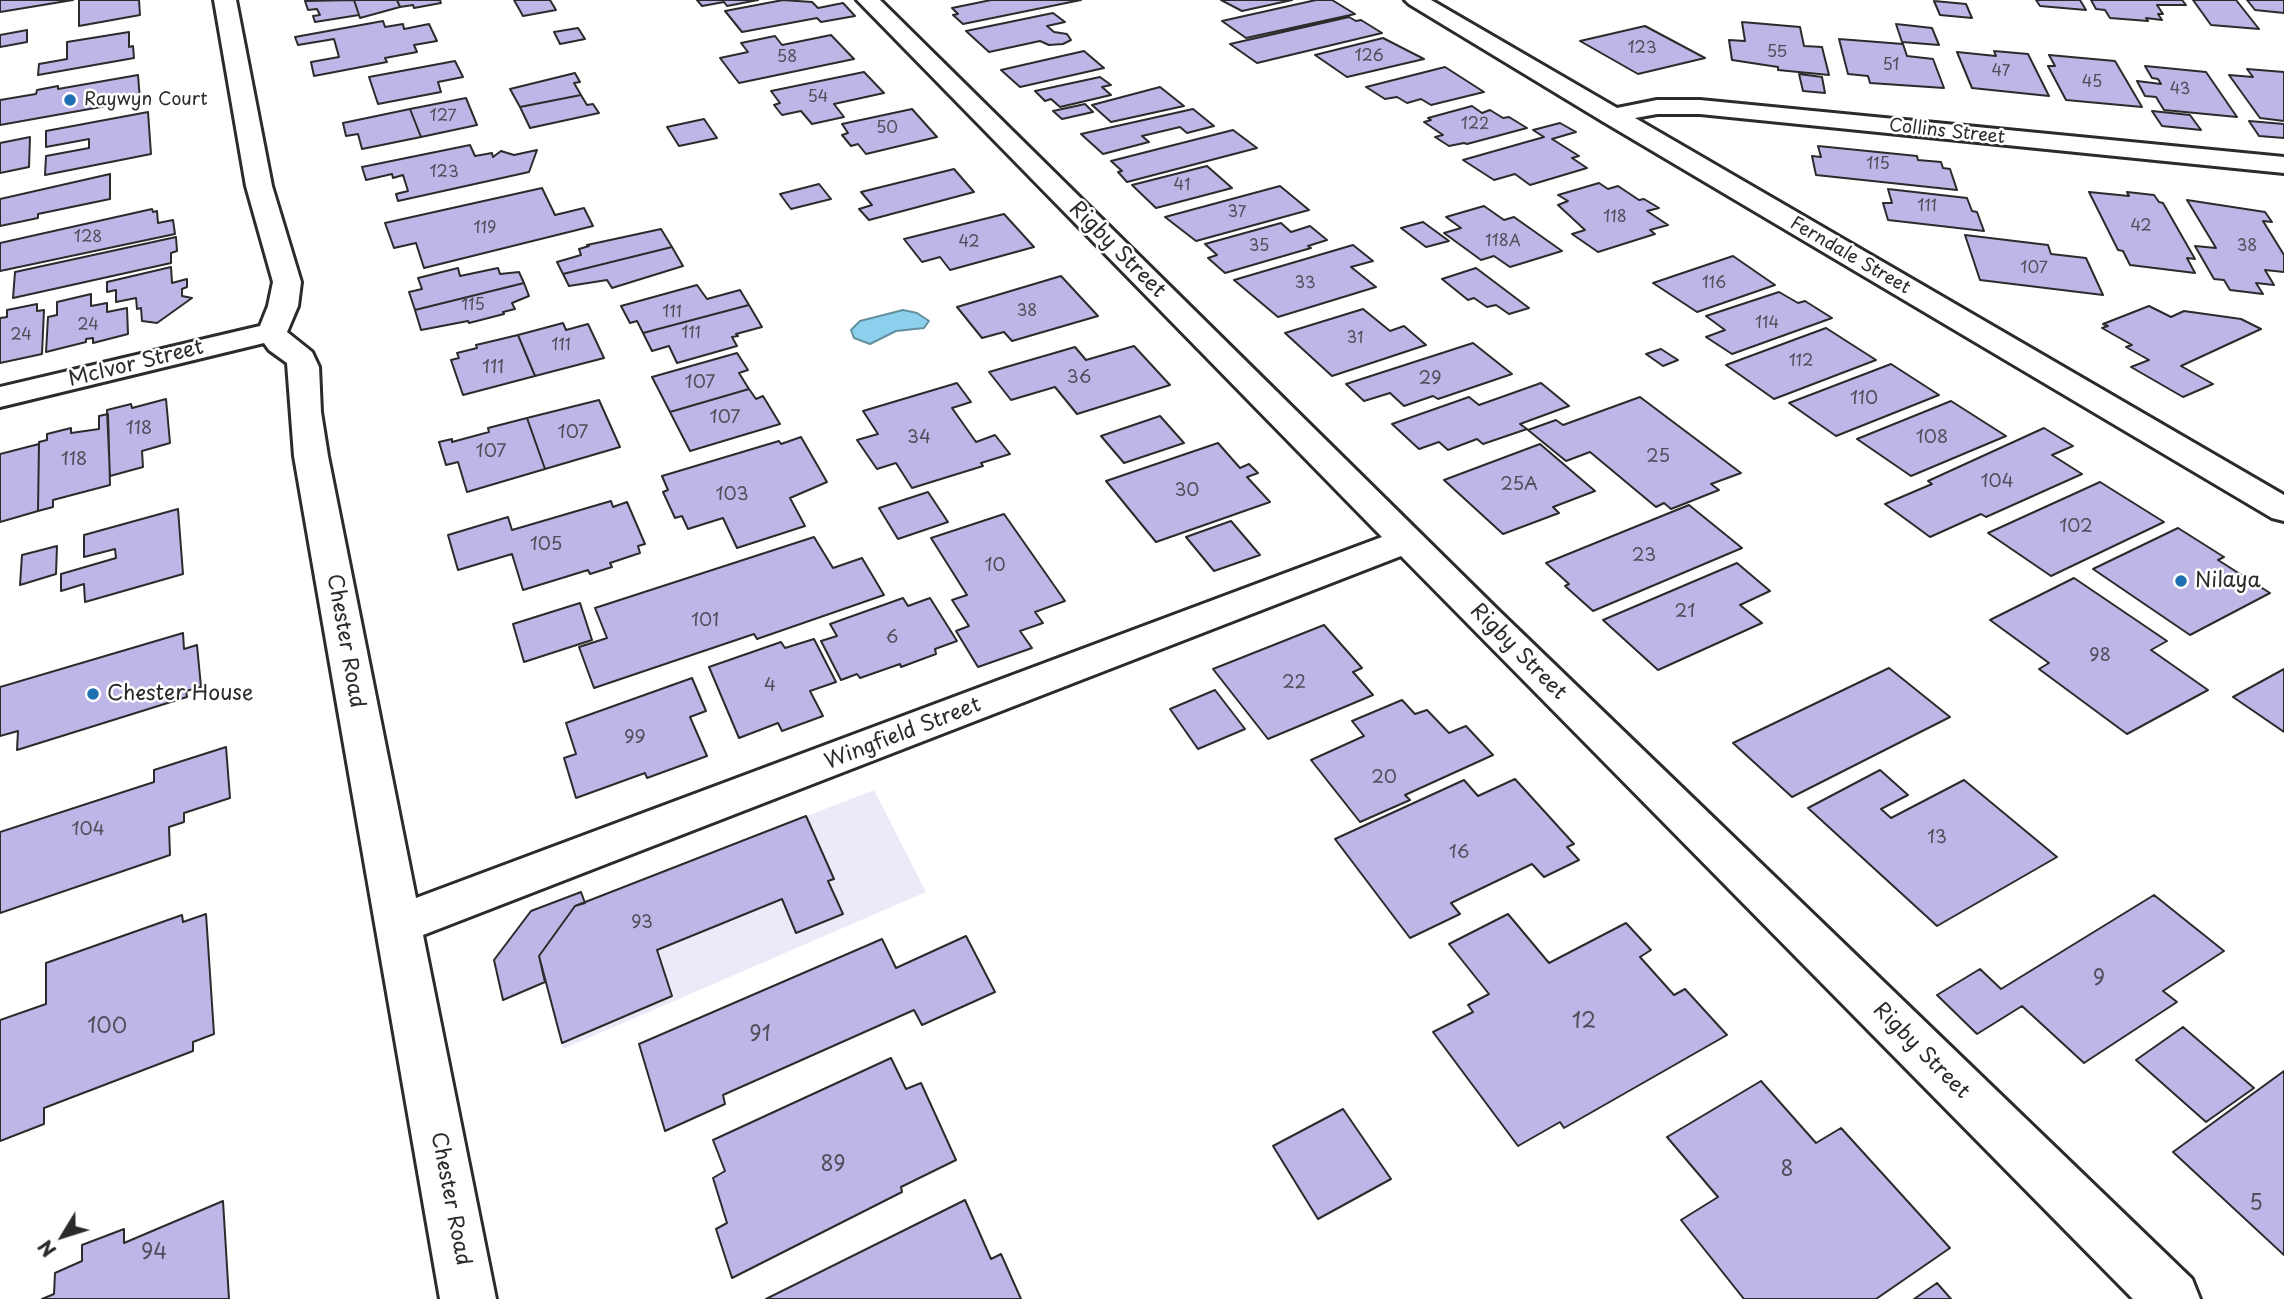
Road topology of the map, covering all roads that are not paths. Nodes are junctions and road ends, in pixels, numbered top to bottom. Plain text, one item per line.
1 (225, 0) edge
2 (868, 0) edge
3 (1416, 0) edge
4 (1611, 116) junction
5 (2284, 165) edge
6 (272, 332) junction
7 (0, 397) edge
8 (2284, 510) edge
9 (1407, 541) junction
10 (398, 925) junction
11 (468, 1299) edge
12 (2172, 1299) edge

1 - 6 street
2 - 9 street, Rigby Street
3 - 4 street, Ferndale Street
4 - 5 street, Collins Street
4 - 8 street, Ferndale Street
6 - 7 street, McIvor Street
6 - 10 street, Chester Road
9 - 10 street, Wingfield Street
9 - 12 street, Rigby Street
10 - 11 street, Chester Road

